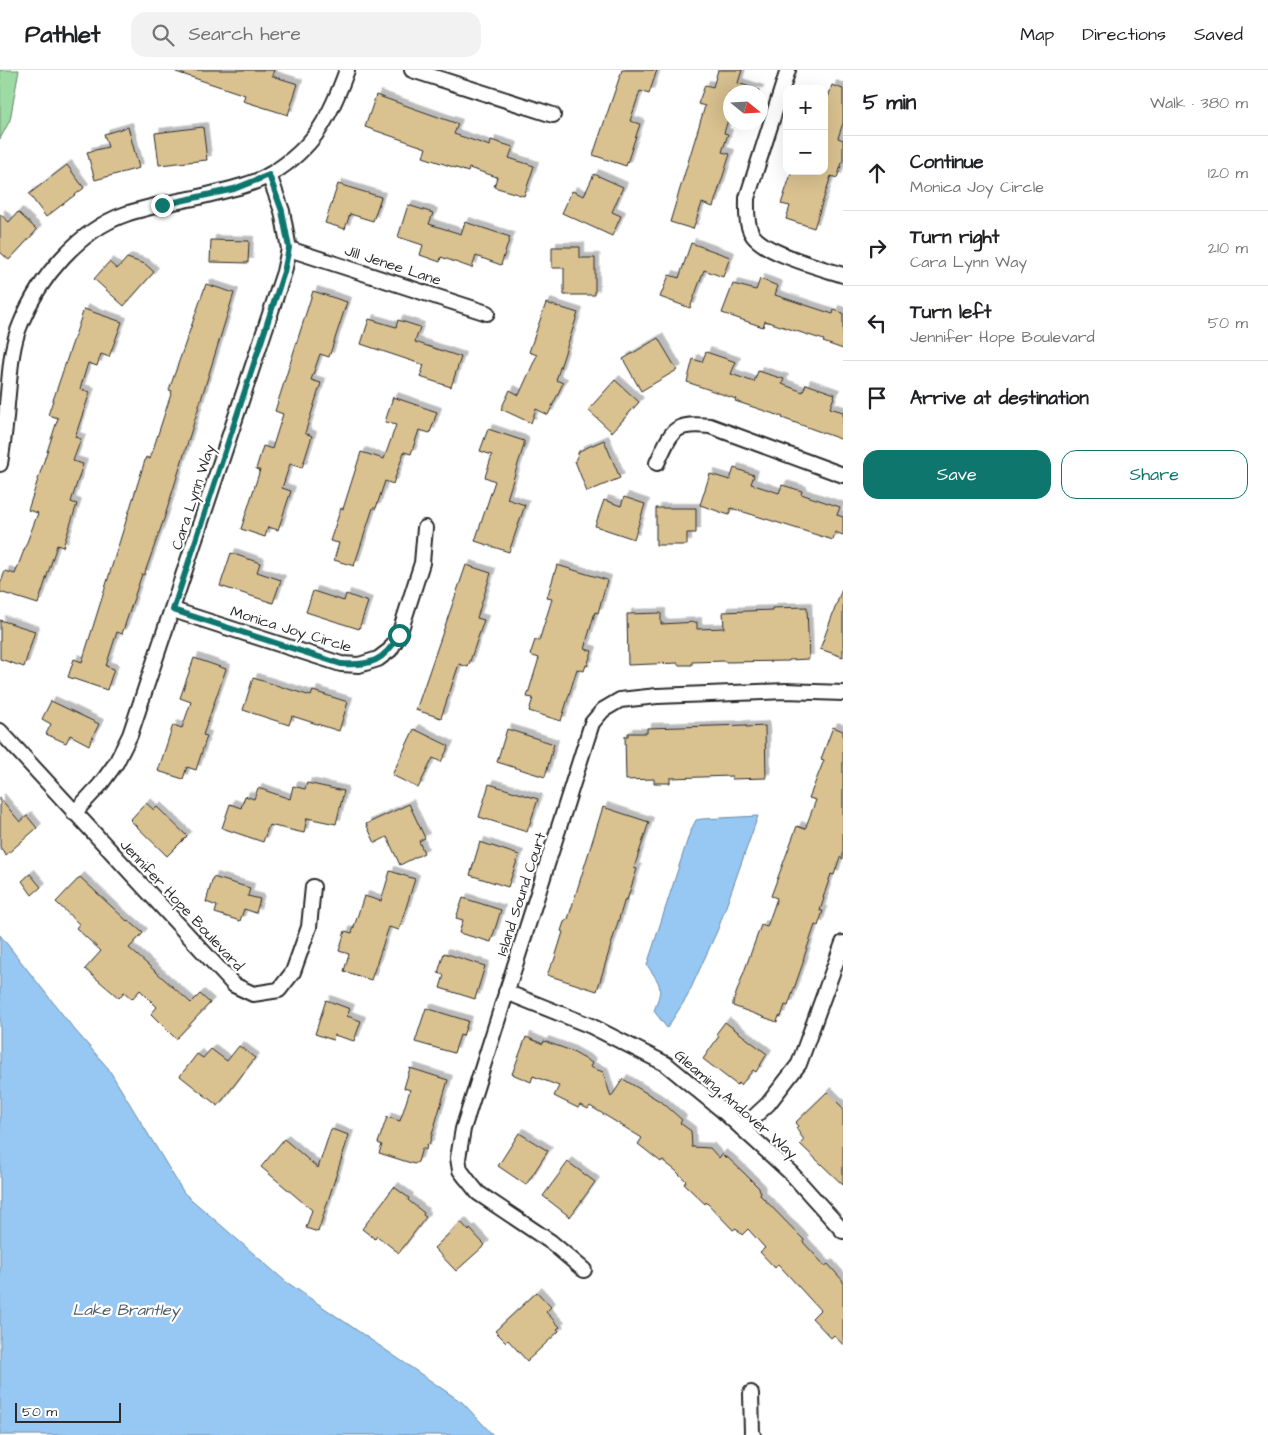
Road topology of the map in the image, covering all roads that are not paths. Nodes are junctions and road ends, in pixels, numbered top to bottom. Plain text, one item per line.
1 (347, 70) edge
2 (412, 70) edge
3 (788, 70) edge
4 (553, 116) dead end
5 (269, 175) junction
6 (289, 248) junction
7 (843, 275) edge
8 (487, 313) dead end
9 (658, 463) dead end
10 (0, 464) edge
11 (843, 475) edge
12 (425, 528) dead end
13 (173, 610) junction
14 (843, 693) edge
15 (0, 731) edge
16 (74, 813) junction
17 (313, 887) dead end
18 (843, 943) edge
19 (506, 992) junction
20 (742, 1128) junction
21 (843, 1231) edge
22 (584, 1270) dead end
23 (751, 1393) dead end
24 (753, 1435) edge

1 - 5 street
2 - 4 street
3 - 7 street
5 - 6 street, Cara Lynn Way
5 - 10 street
6 - 8 street, Jill Jenee Lane
6 - 13 street, Cara Lynn Way
9 - 11 street
12 - 13 street, Monica Joy Circle
13 - 16 street, Cara Lynn Way
14 - 19 street, Island Sound Court
15 - 16 street, Jennifer Hope Boulevard
16 - 17 street, Jennifer Hope Boulevard
18 - 20 street
19 - 20 street, Gleaming Andover Way
19 - 22 street, Island Sound Court
20 - 21 street, Gleaming Andover Way
23 - 24 street

